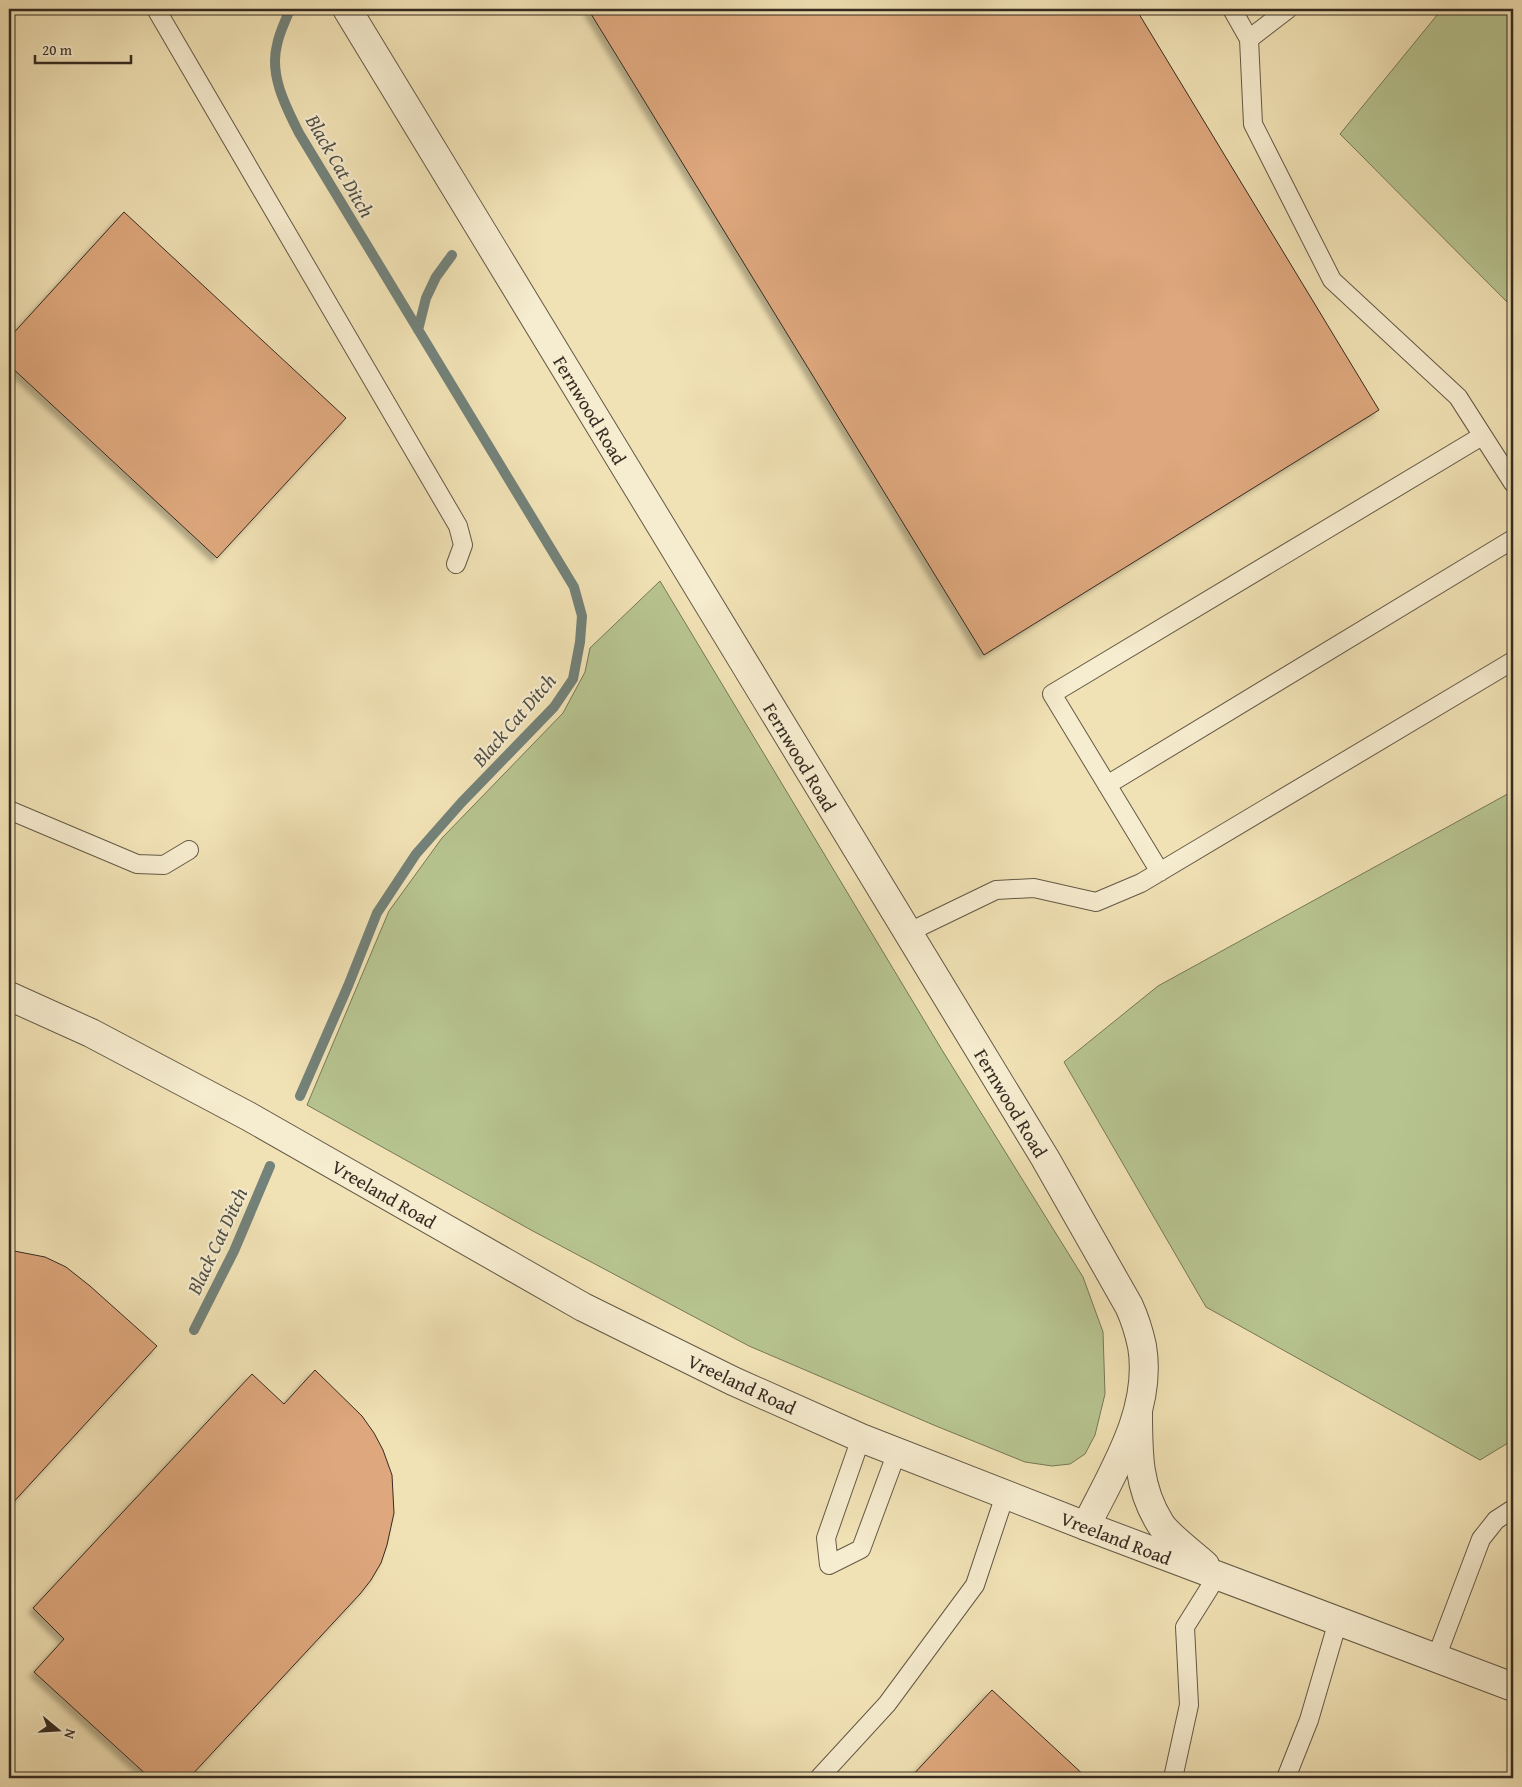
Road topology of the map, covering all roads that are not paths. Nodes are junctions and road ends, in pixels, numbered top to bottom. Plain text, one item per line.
1 (156, 9) edge
2 (347, 9) edge
3 (1232, 9) edge
4 (1288, 9) edge
5 (1250, 39) junction
6 (1482, 436) junction
7 (1513, 483) edge
8 (1513, 539) edge
9 (456, 564) dead end
10 (1513, 661) edge
11 (1107, 785) junction
12 (9, 810) edge
13 (189, 850) dead end
14 (1160, 872) junction
15 (907, 933) junction
16 (9, 996) edge
17 (1138, 1412) junction
18 (861, 1438) junction
19 (897, 1452) junction
20 (1005, 1495) junction
21 (1513, 1509) edge
22 (1086, 1526) junction
23 (1217, 1576) junction
24 (1338, 1621) junction
25 (1436, 1658) junction
26 (1513, 1687) edge
27 (819, 1778) edge
28 (1173, 1778) edge
29 (1286, 1778) edge

1 - 9 lane
2 - 15 street, Fernwood Road
3 - 5 lane
4 - 5 lane
5 - 6 lane
6 - 7 lane
6 - 11 lane
8 - 11 lane
10 - 14 lane
11 - 14 lane
12 - 13 lane
14 - 15 lane
15 - 17 street, Fernwood Road
16 - 18 street, Vreeland Road
17 - 22 street, Fernwood Road
17 - 23 street
18 - 19 street, Vreeland Road
18 - 19 lane
19 - 20 street, Vreeland Road
20 - 22 street, Vreeland Road
20 - 27 lane
21 - 25 lane
22 - 23 street, Vreeland Road
23 - 24 street, Vreeland Road
23 - 28 lane
24 - 25 street, Vreeland Road
24 - 29 lane
25 - 26 street, Vreeland Road

